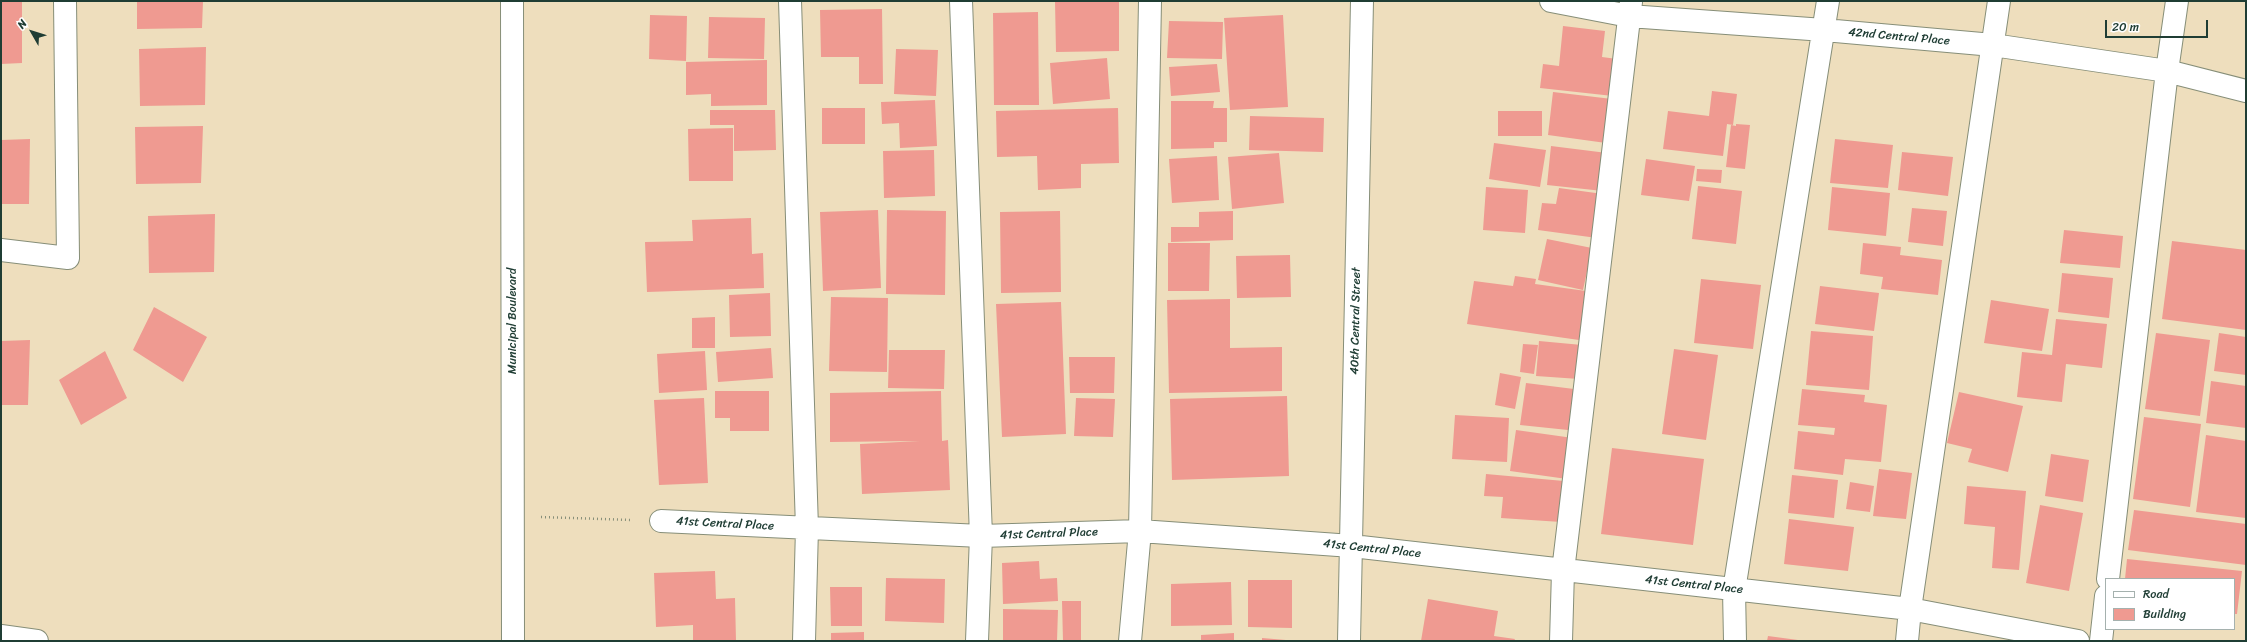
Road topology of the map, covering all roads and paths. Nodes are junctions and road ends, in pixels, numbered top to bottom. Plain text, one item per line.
1 (65, 1) edge
2 (512, 1) edge
3 (790, 1) edge
4 (961, 1) edge
5 (1150, 1) edge
6 (1362, 1) edge
7 (1550, 1) edge
8 (1828, 1) edge
9 (1999, 1) edge
10 (2177, 1) edge
11 (1630, 8) edge
12 (1824, 30) junction
13 (1993, 45) junction
14 (2167, 72) junction
15 (2246, 91) edge
16 (1, 250) edge
17 (513, 516) junction
18 (661, 521) joint
19 (807, 528) junction
20 (1140, 531) junction
21 (981, 536) junction
22 (1352, 546) junction
23 (1563, 571) junction
24 (2108, 578) edge
25 (1734, 590) junction
26 (2105, 605) edge
27 (1910, 609) junction
28 (1, 636) edge
29 (37, 641) edge
30 (513, 641) edge
31 (804, 641) edge
32 (977, 641) edge
33 (1130, 641) edge
34 (1349, 641) edge
35 (1561, 641) edge
36 (1735, 641) edge
37 (1907, 641) edge
38 (2078, 641) edge
39 (2101, 641) edge

1 - 16 street
2 - 17 street, Municipal Boulevard
3 - 19 street
4 - 21 street
5 - 20 street
6 - 22 street, 40th Central Street
7 - 11 street, 42nd Central Place
8 - 12 street
9 - 13 street
10 - 14 street
11 - 12 street, 42nd Central Place
11 - 23 street
12 - 13 street, 42nd Central Place
12 - 25 street
13 - 14 street, 42nd Central Place
13 - 27 street
14 - 15 street, 42nd Central Place
14 - 24 street
17 - 18 path
17 - 30 street, Municipal Boulevard
18 - 19 street, 41st Central Place
19 - 21 street, 41st Central Place
19 - 31 street
20 - 21 street, 41st Central Place
20 - 22 street, 41st Central Place
20 - 33 street
21 - 32 street
22 - 23 street, 41st Central Place
22 - 34 street, 40th Central Street
23 - 25 street, 41st Central Place
23 - 35 street
25 - 27 street, 41st Central Place
25 - 36 street
26 - 39 street
27 - 37 street
27 - 38 street, 41st Central Place
28 - 29 street

